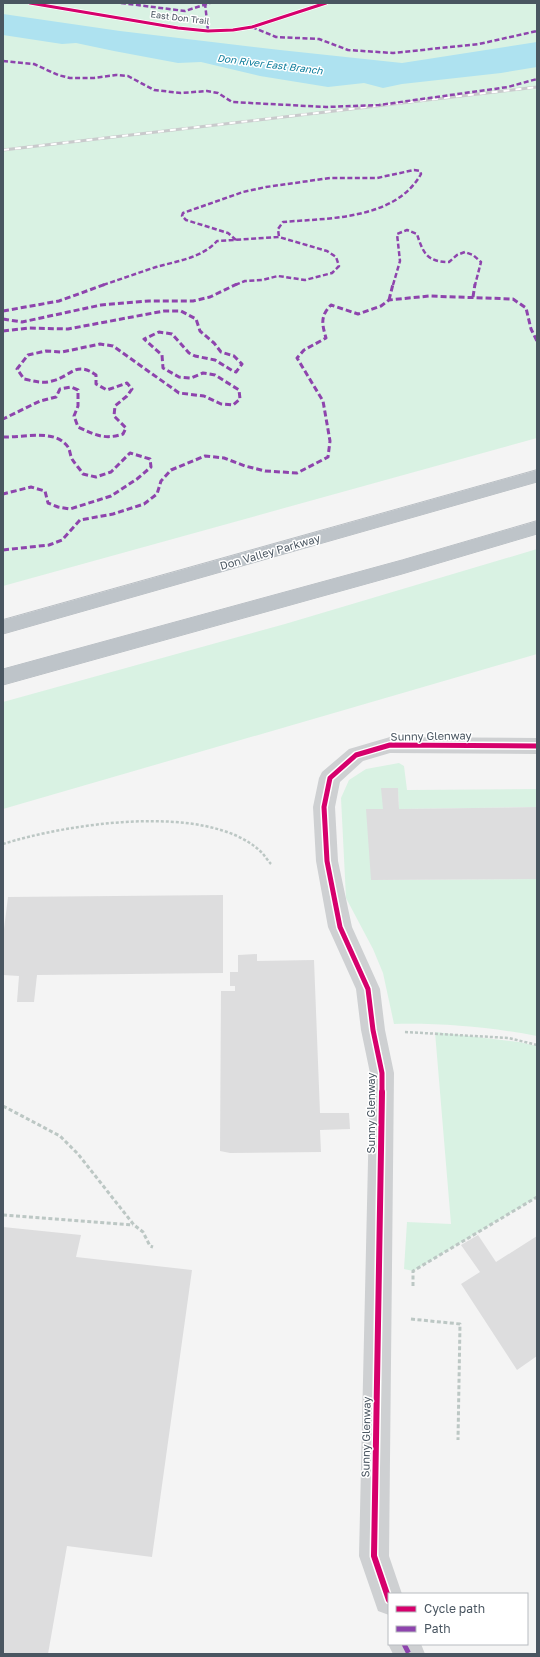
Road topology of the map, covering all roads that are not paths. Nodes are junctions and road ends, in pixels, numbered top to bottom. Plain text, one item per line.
1 (537, 476) edge
2 (537, 527) edge
3 (3, 627) edge
4 (3, 677) edge
5 (537, 746) edge
6 (388, 1597) edge
7 (404, 1645) edge
8 (409, 1654) edge

1 - 3 highway, Don Valley Parkway
2 - 4 highway
5 - 6 street, Sunny Glenway
7 - 8 street

